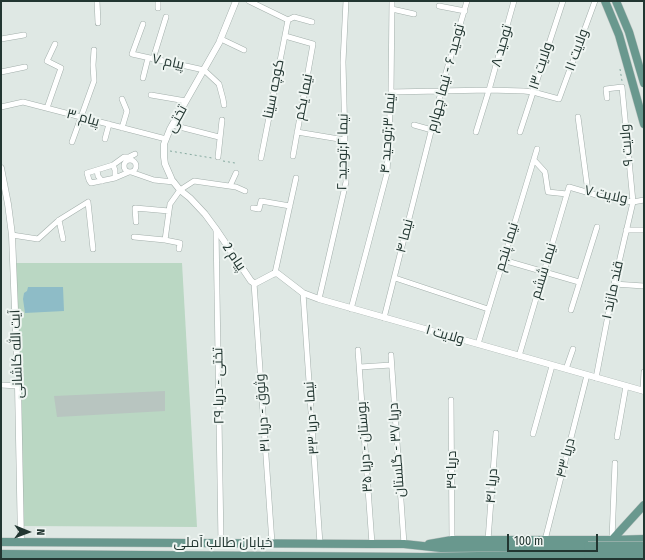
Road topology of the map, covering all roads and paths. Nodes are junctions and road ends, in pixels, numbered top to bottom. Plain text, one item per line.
1 (97, 1) edge
2 (158, 1) edge
3 (236, 1) edge
4 (249, 1) edge
5 (346, 1) edge
6 (392, 1) edge
7 (468, 1) edge
8 (514, 1) edge
9 (563, 1) edge
10 (595, 1) edge
11 (605, 1) edge
12 (616, 1) edge
13 (439, 6) dead end
14 (158, 8) dead end
15 (392, 10) junction
16 (465, 11) junction
17 (414, 14) dead end
18 (166, 17) dead end
19 (288, 20) junction
20 (312, 22) dead end
21 (98, 23) dead end
22 (143, 24) dead end
23 (24, 34) dead end
24 (285, 36) junction
25 (1, 39) edge
26 (221, 39) junction
27 (55, 44) dead end
28 (94, 50) dead end
29 (244, 50) dead end
30 (148, 58) junction
31 (154, 59) junction
32 (25, 67) dead end
33 (204, 70) junction
34 (1, 72) edge
35 (142, 78) dead end
36 (644, 83) edge
37 (489, 90) junction
38 (442, 91) junction
39 (391, 92) junction
40 (532, 92) junction
41 (150, 95) dead end
42 (607, 98) dead end
43 (122, 99) dead end
44 (186, 101) junction
45 (224, 105) dead end
46 (1, 107) edge
47 (47, 108) junction
48 (81, 117) junction
49 (578, 117) dead end
50 (222, 120) dead end
51 (109, 124) junction
52 (414, 124) dead end
53 (644, 124) edge
54 (172, 125) junction
55 (122, 128) junction
56 (432, 130) junction
57 (297, 132) junction
58 (476, 132) dead end
59 (520, 132) dead end
60 (219, 137) junction
61 (105, 139) dead end
62 (166, 139) junction
63 (345, 140) junction
64 (72, 142) dead end
65 (164, 149) junction
66 (537, 149) dead end
67 (135, 154) dead end
68 (426, 154) joint
69 (293, 156) dead end
70 (261, 158) dead end
71 (129, 159) junction
72 (217, 159) junction
73 (534, 160) junction
74 (235, 163) dead end
75 (113, 165) junction
76 (1, 169) edge
77 (98, 170) junction
78 (130, 172) junction
79 (236, 172) dead end
80 (115, 178) junction
81 (296, 178) dead end
82 (102, 181) junction
83 (174, 182) junction
84 (230, 186) junction
85 (569, 187) joint
86 (180, 190) junction
87 (245, 191) dead end
88 (588, 192) junction
89 (567, 194) junction
90 (644, 200) edge
91 (633, 202) junction
92 (290, 206) junction
93 (253, 208) dead end
94 (169, 211) junction
95 (59, 220) junction
96 (136, 222) dead end
97 (597, 227) dead end
98 (216, 229) junction
99 (626, 230) junction
100 (644, 230) edge
101 (12, 235) junction
102 (134, 237) dead end
103 (62, 239) dead end
104 (165, 240) junction
105 (93, 249) dead end
106 (179, 249) dead end
107 (503, 260) junction
108 (544, 272) junction
109 (275, 273) junction
110 (395, 278) junction
111 (579, 282) junction
112 (254, 283) junction
113 (614, 284) junction
114 (644, 286) edge
115 (303, 293) junction
116 (319, 299) junction
117 (351, 309) junction
118 (488, 309) junction
119 (570, 310) dead end
120 (384, 318) junction
121 (478, 344) junction
122 (573, 349) dead end
123 (358, 350) dead end
124 (390, 355) dead end
125 (519, 356) junction
126 (391, 365) junction
127 (552, 366) junction
128 (360, 367) junction
129 (566, 369) junction
130 (644, 372) edge
131 (587, 375) junction
132 (596, 378) junction
133 (1, 385) edge
134 (18, 386) junction
135 (626, 386) junction
136 (643, 391) edge
137 (451, 400) dead end
138 (496, 433) dead end
139 (533, 434) dead end
140 (617, 437) dead end
141 (615, 463) dead end
142 (644, 505) edge
143 (644, 538) edge
144 (452, 540) junction
145 (488, 540) junction
146 (545, 540) junction
147 (597, 540) junction
148 (612, 540) junction
149 (1, 542) edge
150 (21, 542) junction
151 (142, 542) junction
152 (177, 543) junction
153 (221, 543) junction
154 (272, 543) junction
155 (320, 544) junction
156 (372, 544) junction
157 (404, 544) junction
158 (422, 546) junction
159 (644, 546) edge
160 (588, 550) junction
161 (644, 554) edge
162 (5, 556) edge
163 (144, 556) junction
164 (174, 556) junction
165 (47, 557) edge
166 (85, 557) edge
167 (114, 557) edge
168 (198, 557) edge
169 (253, 557) edge
170 (337, 558) edge
171 (396, 558) edge
172 (426, 558) edge
173 (602, 559) edge

1 - 21 street
2 - 14 street
3 - 26 street, تختی
4 - 19 street
5 - 63 street, نیما ۲;توحید ۲
6 - 15 street, نیما ۳;توحید ۴
7 - 16 street, توحید ۶ - نیما چهارم
8 - 37 street, توحید ۸
9 - 40 street, ولایت ۱۳
10 - 40 street, ولایت ۱۱
11 - 53 main road
12 - 36 main road
13 - 16 street
15 - 17 street
15 - 39 street, نیما ۳;توحید ۴
16 - 38 street, توحید ۶ - نیما چهارم
18 - 31 street
19 - 20 street
19 - 24 street, کوچه سینا
22 - 30 street, پیام ۷
23 - 25 street
24 - 57 street, نیما یکم
24 - 70 street, کوچه سینا
26 - 29 street
26 - 33 street, تختی
27 - 47 street
28 - 48 street
30 - 31 street, پیام ۷
30 - 35 street
31 - 33 street, پیام ۷
32 - 34 street
33 - 44 street, تختی
33 - 45 street
37 - 38 street
37 - 40 street
37 - 58 street, توحید ۸
38 - 39 street
38 - 56 street, توحید ۶ - نیما چهارم
39 - 117 street, نیما ۳;توحید ۴
40 - 59 street, ولایت ۱۳
41 - 44 street
42 - 91 street, ولایت ۹
43 - 55 street
44 - 54 street, تختی
46 - 47 street, پيام ۳
47 - 48 street, پيام ۳
48 - 51 street, پيام ۳
48 - 64 street
49 - 88 street
50 - 60 street
51 - 55 street, پيام ۳
51 - 61 street
52 - 56 street
54 - 60 street
54 - 62 street, تختی
55 - 62 street, پيام ۳
56 - 68 street, توحید ۶ - نیما چهارم
57 - 63 street, نیما یکم
57 - 69 street
60 - 72 street
62 - 65 street, تختی
63 - 116 street, نیما ۲;توحید ۲
65 - 72 path
65 - 83 street, تختی
66 - 73 street, نیما پنجم
67 - 71 street
68 - 110 street, نیما ۴
71 - 75 street
71 - 78 street
71 - 78 street
72 - 74 path
73 - 89 street
73 - 107 street, نیما پنجم
75 - 77 street
75 - 80 street
76 - 101 street, آیت الله کاشانی
77 - 82 street
77 - 82 street
78 - 80 street
78 - 83 street
79 - 84 street
80 - 82 street
81 - 92 street
83 - 86 street, تختی
84 - 86 street
84 - 87 street
85 - 88 street, ولایت ۷
85 - 89 street, نیما ششم
86 - 94 street
86 - 98 street, تختی
88 - 91 street, ولایت ۷
89 - 108 street, نیما ششم
90 - 91 street, ولایت ۷
91 - 99 street, قند مازند ۱
92 - 93 street
92 - 109 street
94 - 96 street
94 - 104 street
95 - 101 street
95 - 103 street
95 - 105 street
97 - 111 street
98 - 112 street, پیام 2
98 - 153 street, تختی - دریا ۲۹
99 - 100 street
99 - 113 street, قند مازند ۱
101 - 134 street, آیت الله کاشانی
102 - 104 street
104 - 106 street
107 - 108 street
107 - 118 street, نیما پنجم
108 - 111 street
108 - 125 street, نیما ششم
109 - 112 street
109 - 115 street, ولایت ۱
110 - 118 street
110 - 120 street, نیما ۴
111 - 119 street
112 - 154 street, وثوق - دریا ۳۱
113 - 114 street
113 - 132 street, قند مازند ۱
115 - 116 street, ولایت ۱
115 - 155 street, نیما - دریا ۳۳
116 - 117 street, ولایت ۱
117 - 120 street, ولایت ۱
118 - 121 street, نیما پنجم
120 - 121 street, ولایت ۱
121 - 125 street, ولایت ۱
122 - 129 street
123 - 128 street, بوستان - دریا ۳۵
124 - 126 street, دریا ۳۷ - گلستان
125 - 127 street, ولایت ۱
126 - 128 street
126 - 157 street, دریا ۳۷ - گلستان
127 - 129 street, ولایت ۱
127 - 139 street
128 - 156 street, بوستان - دریا ۳۵
129 - 131 street, ولایت ۱
130 - 136 street
131 - 132 street, ولایت ۱
131 - 146 street, دریا ۴۳
132 - 135 street, ولایت ۱
133 - 134 street
134 - 150 street, آیت الله کاشانی
135 - 136 street, ولایت ۱
135 - 140 street
137 - 144 street, دریا ۳۹
138 - 145 street, دریا ۴۱
141 - 148 street
142 - 148 main road
143 - 148 main road
144 - 145 main road
144 - 158 main road
145 - 146 main road
146 - 147 main road
147 - 148 main road
147 - 173 main road
149 - 150 main road, خیابان طالب آملی
150 - 151 main road, خیابان طالب آملی
151 - 152 main road, خیابان طالب آملی
151 - 163 main road
152 - 153 main road, خیابان طالب آملی
152 - 164 main road
153 - 154 main road, خیابان طالب آملی
154 - 155 main road, خیابان طالب آملی
155 - 156 main road, خیابان طالب آملی
156 - 157 main road, خیابان طالب آملی
157 - 158 main road, خیابان طالب آملی
158 - 160 main road, خیابان طالب آملی
159 - 160 main road, bridge
160 - 161 main road, bridge
160 - 172 main road, خیابان طالب آملی
162 - 165 main road, خیابان طالب آملی
163 - 164 main road, خیابان طالب آملی
163 - 167 main road, خیابان طالب آملی
164 - 168 main road, خیابان طالب آملی
165 - 166 main road, خیابان طالب آملی
166 - 167 main road, خیابان طالب آملی
168 - 169 main road, خیابان طالب آملی
169 - 170 main road, خیابان طالب آملی
170 - 171 main road, خیابان طالب آملی
171 - 172 main road, خیابان طالب آملی

